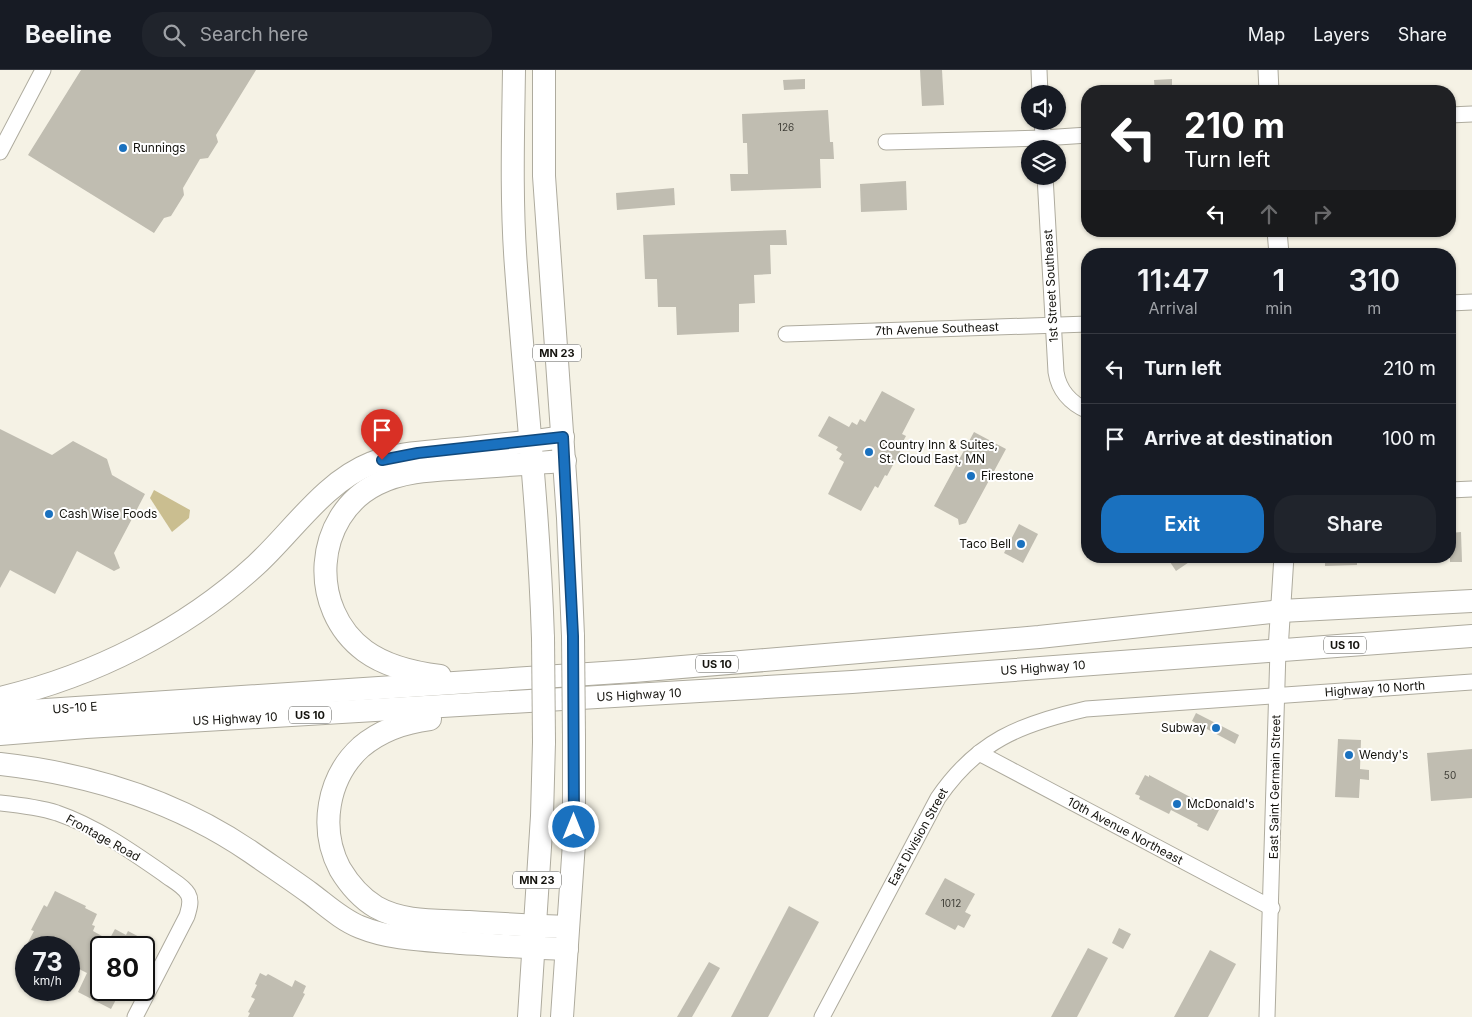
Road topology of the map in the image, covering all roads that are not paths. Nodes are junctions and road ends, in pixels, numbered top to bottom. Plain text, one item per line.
1 (43, 70) edge
2 (514, 70) edge
3 (544, 70) edge
4 (1039, 70) edge
5 (1268, 70) edge
6 (1040, 85) edge
7 (1269, 85) edge
8 (1472, 114) edge
9 (1456, 115) edge
10 (1081, 136) edge
11 (1060, 140) edge
12 (886, 142) dead end
13 (1021, 143) edge
14 (0, 152) edge
15 (1046, 185) edge
16 (1472, 302) edge
17 (1456, 303) edge
18 (1081, 324) edge
19 (1053, 326) junction
20 (786, 334) dead end
21 (1081, 407) edge
22 (563, 437) junction
23 (531, 453) junction
24 (564, 461) junction
25 (1472, 489) edge
26 (1456, 490) edge
27 (1284, 563) edge
28 (1472, 601) edge
29 (1281, 611) junction
30 (1472, 636) edge
31 (1278, 650) junction
32 (524, 679) junction
33 (1472, 682) edge
34 (1277, 696) junction
35 (0, 698) edge
36 (553, 700) junction
37 (151, 703) joint
38 (0, 713) edge
39 (0, 734) edge
40 (978, 753) junction
41 (0, 764) edge
42 (0, 802) edge
43 (1272, 908) junction
44 (534, 937) junction
45 (567, 938) junction
46 (135, 1017) edge
47 (529, 1017) edge
48 (562, 1017) edge
49 (822, 1017) edge
50 (1267, 1017) edge

1 - 14 street
2 - 23 highway, MN 23
3 - 22 highway, MN 23
4 - 6 street
5 - 7 main road
8 - 9 street
10 - 11 street
12 - 13 street
15 - 19 street, 1st Street Southeast
16 - 17 street
18 - 19 street, 7th Avenue Southeast
19 - 20 street, 7th Avenue Southeast
19 - 21 street, 1st Street Southeast
22 - 23 highway
22 - 24 highway, MN 23
23 - 24 highway
23 - 32 highway
23 - 35 highway
23 - 44 highway, MN 23, bridge
24 - 45 highway, MN 23, bridge
25 - 26 street
27 - 29 main road, East Saint Germain Street
28 - 29 highway, US 10
29 - 31 main road, East Saint Germain Street
29 - 32 highway, US Highway 10 / US 10
30 - 31 highway, US 10
31 - 34 street, East Saint Germain Street
31 - 36 highway, US Highway 10 / US 10
32 - 37 highway, US Highway 10 / US 10
33 - 34 street, Highway 10 North
34 - 40 street, East Division Street
34 - 43 street, East Saint Germain Street
36 - 39 highway, US Highway 10 / US 10
36 - 44 highway
37 - 38 highway, US-10 E / US 10
40 - 43 street, 10th Avenue Northeast
40 - 49 street, East Division Street
41 - 44 highway
42 - 46 street, Frontage Road
43 - 50 street, East Saint Germain Street
44 - 45 highway
44 - 47 highway, MN 23
45 - 48 highway, MN 23

